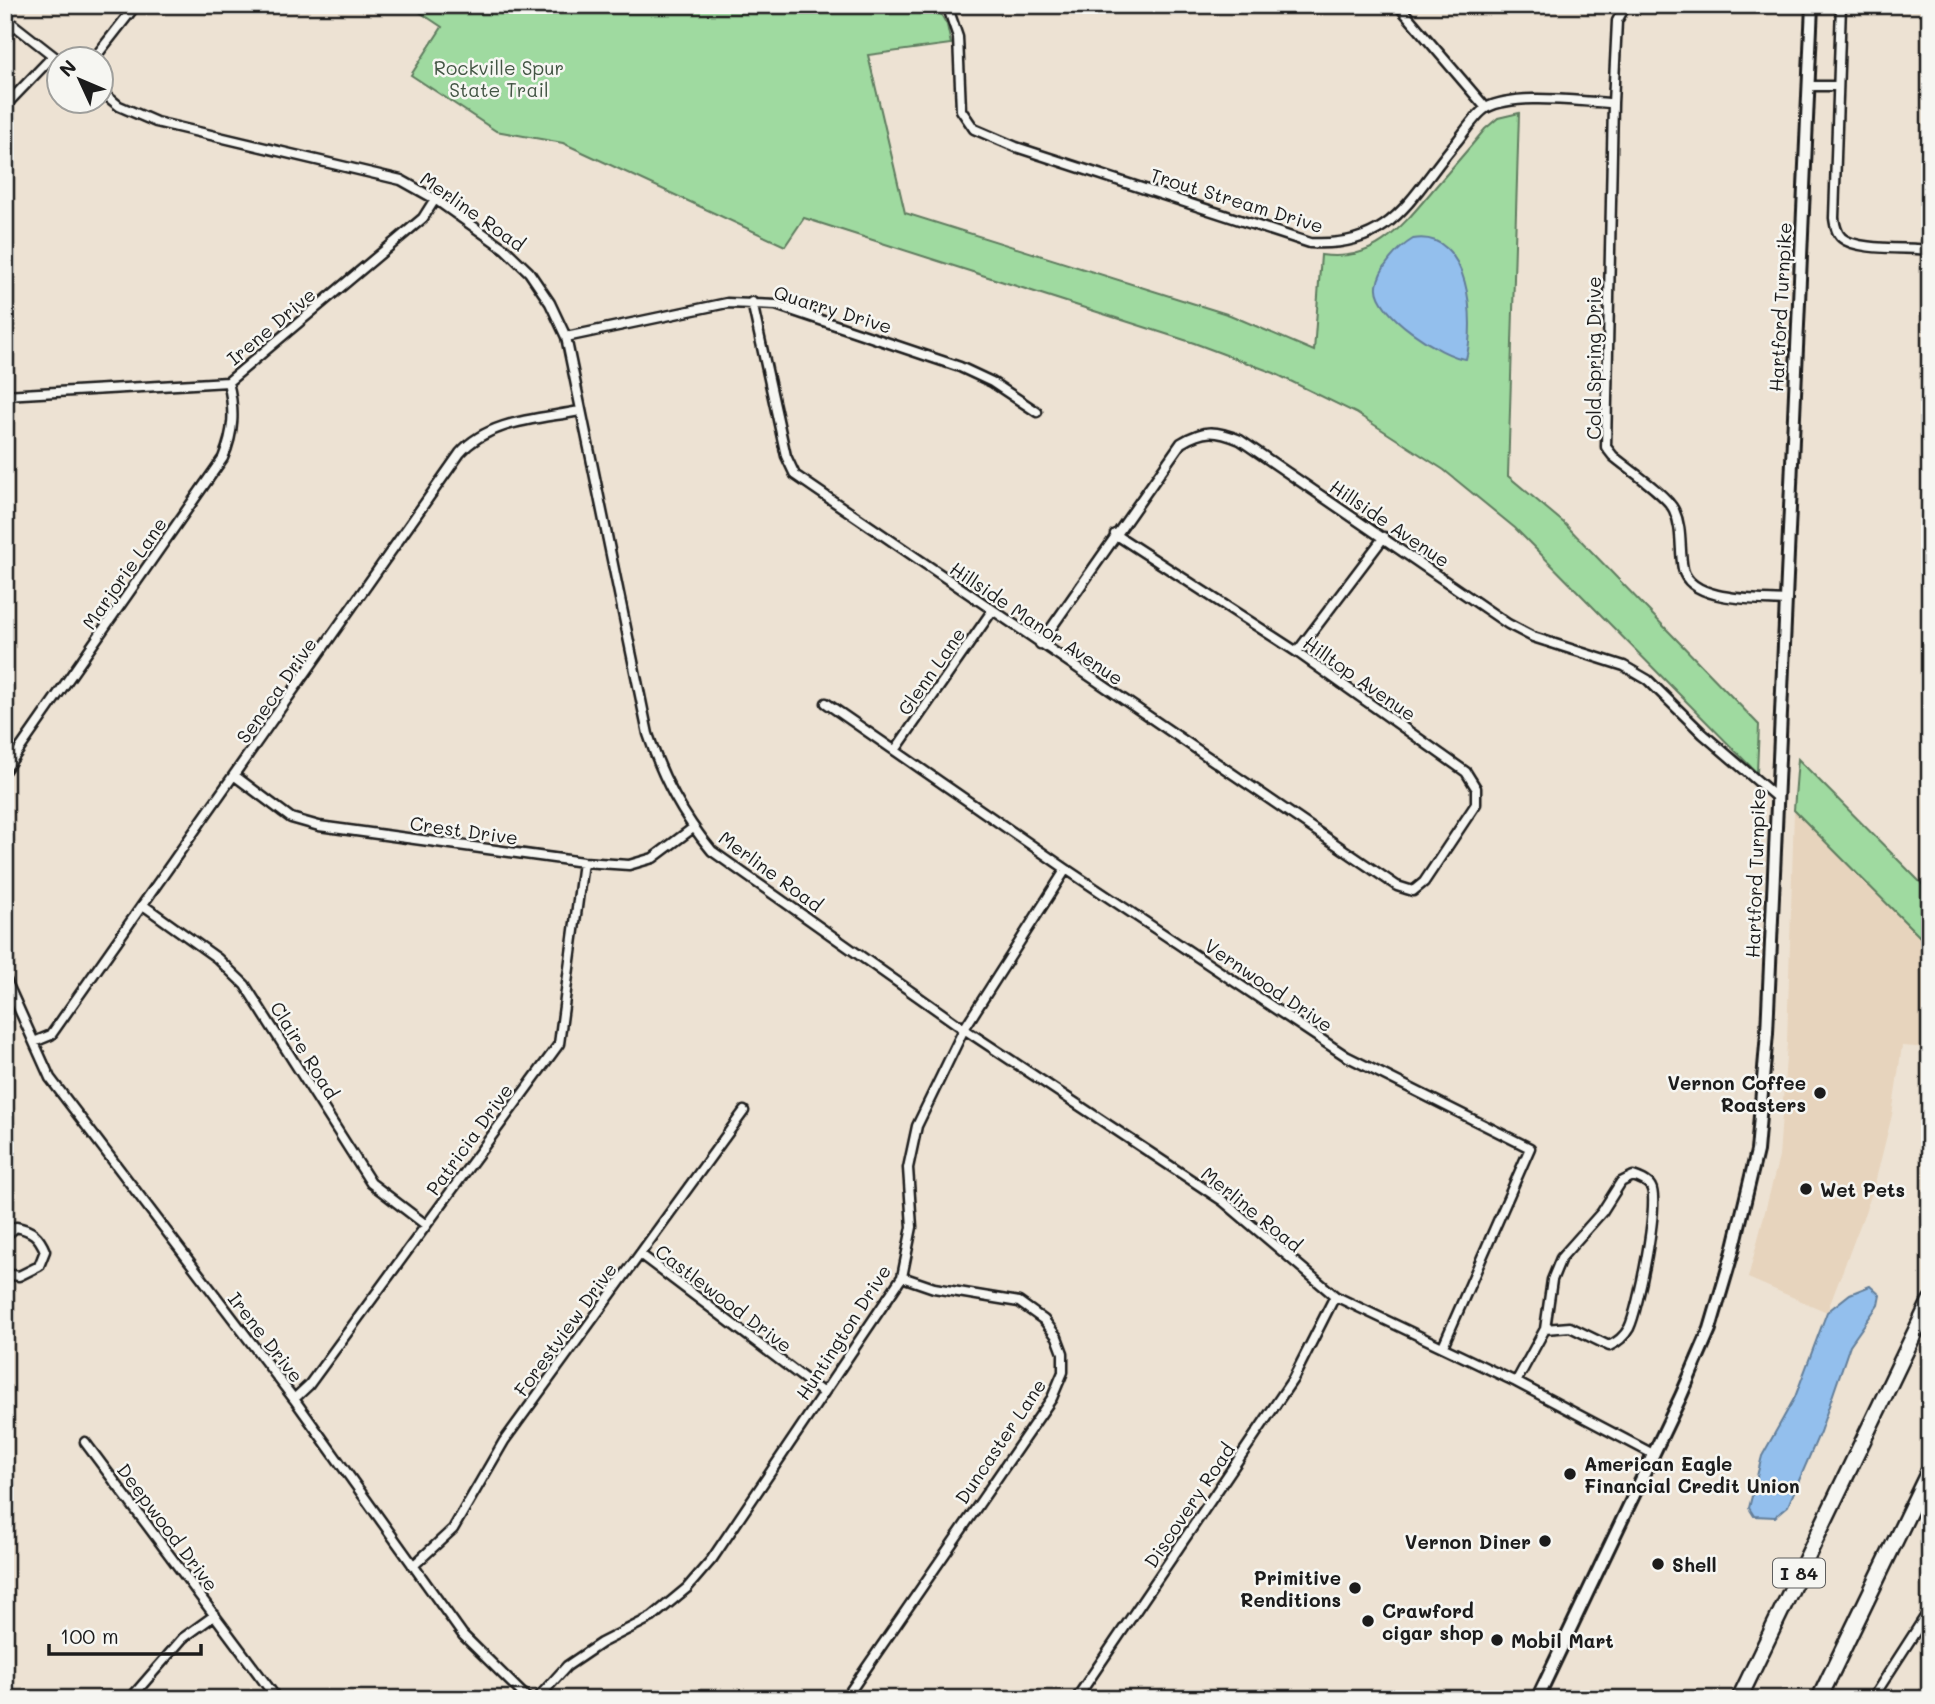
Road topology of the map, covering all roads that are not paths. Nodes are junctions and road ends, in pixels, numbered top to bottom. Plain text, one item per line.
1 (136, 5) edge
2 (947, 5) edge
3 (1398, 5) edge
4 (1626, 5) edge
5 (1812, 5) edge
6 (1841, 5) edge
7 (5, 18) edge
8 (104, 46) edge
9 (46, 50) edge
10 (46, 67) edge
11 (1809, 86) junction
12 (1838, 86) junction
13 (1613, 103) junction
14 (116, 104) edge
15 (5, 106) edge
16 (1486, 108) junction
17 (435, 199) junction
18 (1930, 250) edge
19 (752, 302) junction
20 (566, 337) junction
21 (228, 382) junction
22 (5, 395) edge
23 (580, 411) junction
24 (1037, 412) dead end
25 (1115, 534) junction
26 (1384, 537) junction
27 (1785, 601) junction
28 (992, 611) junction
29 (1040, 643) junction
30 (1297, 652) junction
31 (826, 703) dead end
32 (895, 749) junction
33 (5, 770) edge
34 (235, 776) junction
35 (1776, 796) junction
36 (693, 828) junction
37 (583, 862) junction
38 (1066, 869) junction
39 (1413, 891) joint
40 (143, 905) junction
41 (5, 978) edge
42 (964, 1029) junction
43 (34, 1042) junction
44 (744, 1111) dead end
45 (426, 1225) junction
46 (5, 1236) edge
47 (640, 1254) junction
48 (5, 1275) edge
49 (902, 1277) junction
50 (1335, 1296) junction
51 (1930, 1301) edge
52 (1545, 1329) junction
53 (1443, 1346) junction
54 (1516, 1382) junction
55 (822, 1392) junction
56 (295, 1399) junction
57 (85, 1442) dead end
58 (1653, 1454) junction
59 (1930, 1469) edge
60 (414, 1566) junction
61 (1930, 1609) edge
62 (215, 1615) junction
63 (130, 1699) edge
64 (277, 1699) edge
65 (528, 1699) edge
66 (537, 1699) edge
67 (845, 1699) edge
68 (1076, 1699) edge
69 (1537, 1699) edge
70 (1739, 1699) edge
71 (1819, 1699) edge
72 (1872, 1699) edge

1 - 8 street
2 - 16 street, Trout Stream Drive
3 - 16 street
4 - 13 street, Cold Spring Drive
5 - 11 main road, Hartford Turnpike
6 - 12 street
7 - 9 street
10 - 15 street
11 - 12 street
11 - 27 main road, Hartford Turnpike
12 - 18 street
13 - 16 street
13 - 27 street, Cold Spring Drive
14 - 17 street, Merline Road
17 - 20 street, Merline Road
17 - 21 street, Irene Drive
19 - 20 street, Quarry Drive
19 - 24 street, Quarry Drive
19 - 28 street, Hillside Manor Avenue
20 - 23 street, Merline Road
21 - 22 street, Irene Drive
21 - 33 street, Marjorie Lane
23 - 34 street, Seneca Drive
23 - 36 street, Merline Road
25 - 26 street, Hillside Avenue
25 - 29 street, Hillside Avenue
25 - 30 street, Hilltop Avenue
26 - 30 street
26 - 35 street, Hillside Avenue
27 - 35 main road, Hartford Turnpike
28 - 29 street, Hillside Manor Avenue
28 - 32 street, Glenn Lane
29 - 39 street, Hillside Manor Avenue
30 - 39 street, Hilltop Avenue
31 - 32 street, Vernwood Drive
32 - 38 street, Vernwood Drive
34 - 37 street, Crest Drive
34 - 40 street, Seneca Drive
35 - 58 main road, Hartford Turnpike
36 - 37 street, Crest Drive
36 - 42 street, Merline Road
37 - 45 street, Patricia Drive
38 - 42 street, Huntington Drive
38 - 53 street, Vernwood Drive
40 - 43 street, Seneca Drive
40 - 45 street, Claire Road
41 - 43 street, Irene Drive
42 - 49 street, Huntington Drive
42 - 50 street, Merline Road
43 - 56 street, Irene Drive
44 - 47 street, Forestview Drive
45 - 56 street, Patricia Drive
46 - 48 street
47 - 55 street, Castlewood Drive
47 - 60 street, Forestview Drive
49 - 55 street, Huntington Drive
49 - 67 street, Duncaster Lane
50 - 53 street, Merline Road
50 - 68 street, Discovery Road
51 - 70 highway, I 84
52 - 52 street
52 - 54 street
53 - 54 street, Merline Road
54 - 58 street, Merline Road
55 - 66 street, Huntington Drive
56 - 60 street, Irene Drive
57 - 62 street, Deepwood Drive
58 - 69 main road, Hartford Turnpike
59 - 71 highway
60 - 65 street, Irene Drive
61 - 72 street
62 - 63 street
62 - 64 street, Deepwood Drive

